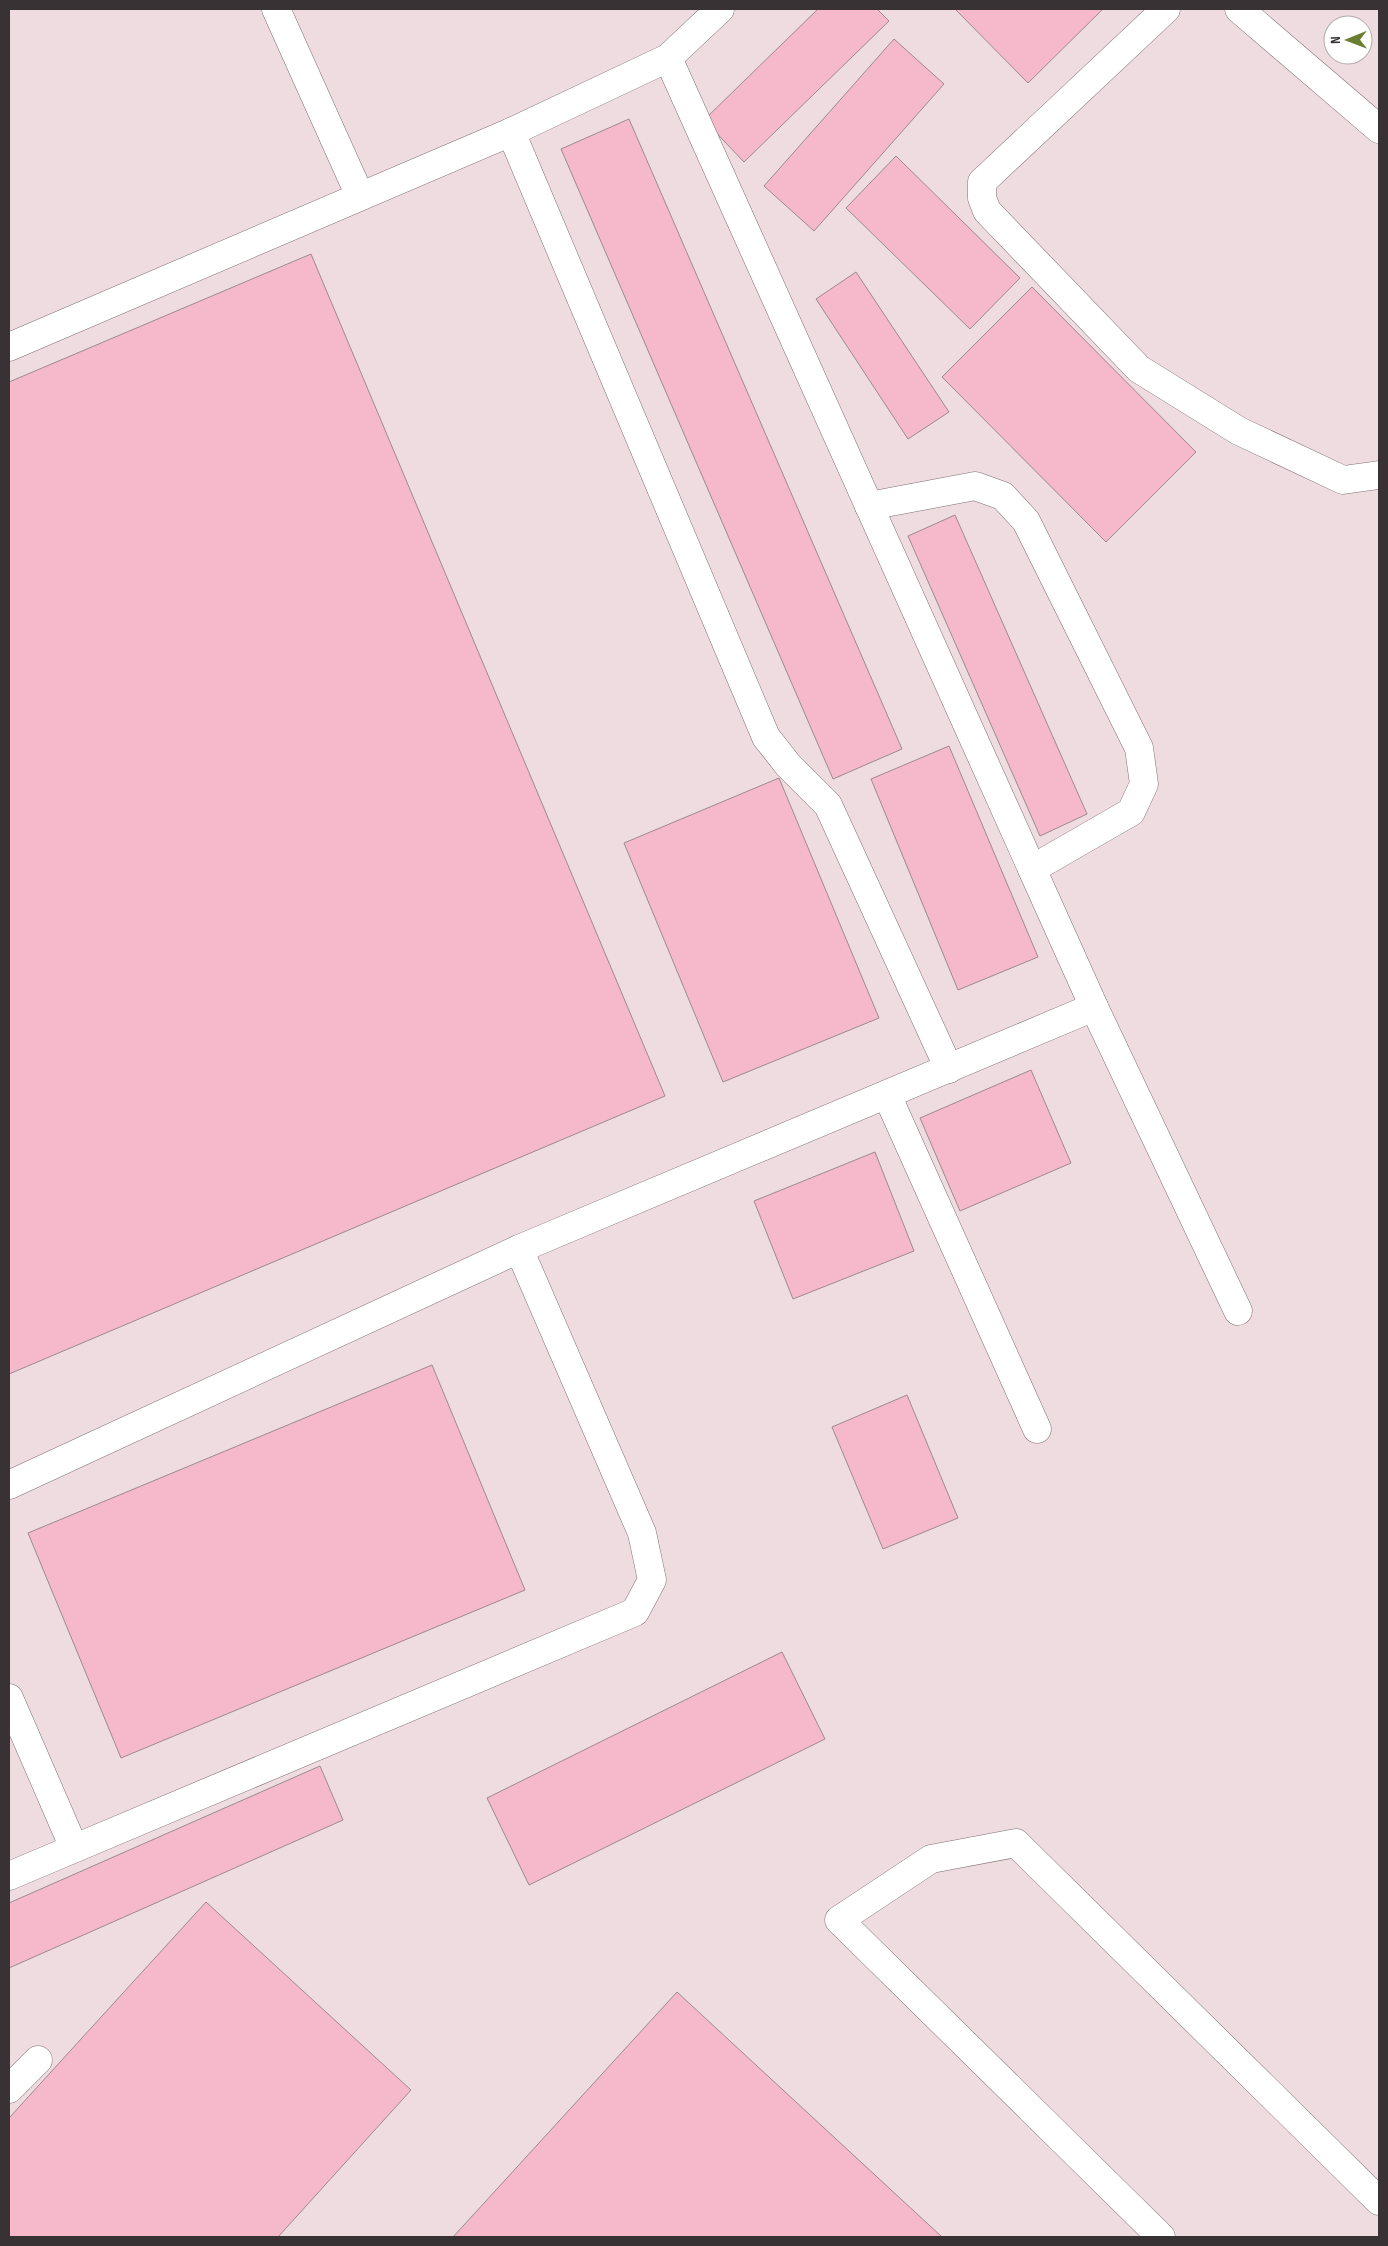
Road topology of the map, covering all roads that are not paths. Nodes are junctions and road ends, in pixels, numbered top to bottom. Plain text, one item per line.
1 (276, 9) edge
2 (720, 9) edge
3 (1166, 9) edge
4 (1239, 9) edge
5 (668, 58) junction
6 (1379, 129) edge
7 (511, 132) junction
8 (360, 196) junction
9 (9, 347) edge
10 (1379, 475) edge
11 (869, 506) junction
12 (1032, 869) junction
13 (1094, 1007) junction
14 (949, 1069) junction
15 (887, 1095) junction
16 (519, 1249) junction
17 (1238, 1311) dead end
18 (1037, 1429) dead end
19 (9, 1485) edge
20 (9, 1698) edge
21 (74, 1848) junction
22 (9, 1876) edge
23 (38, 2060) dead end
24 (9, 2088) edge
25 (1379, 2201) edge
26 (1161, 2237) edge

1 - 8 street
2 - 5 street
3 - 10 street
4 - 6 street
5 - 7 street
5 - 11 street
7 - 8 street
7 - 14 street
8 - 9 street
11 - 12 street
11 - 12 street
12 - 13 street
13 - 14 street
13 - 17 street
14 - 15 street
15 - 16 street
15 - 18 street
16 - 19 street
16 - 21 street
20 - 21 street
21 - 22 street
23 - 24 street
25 - 26 street

